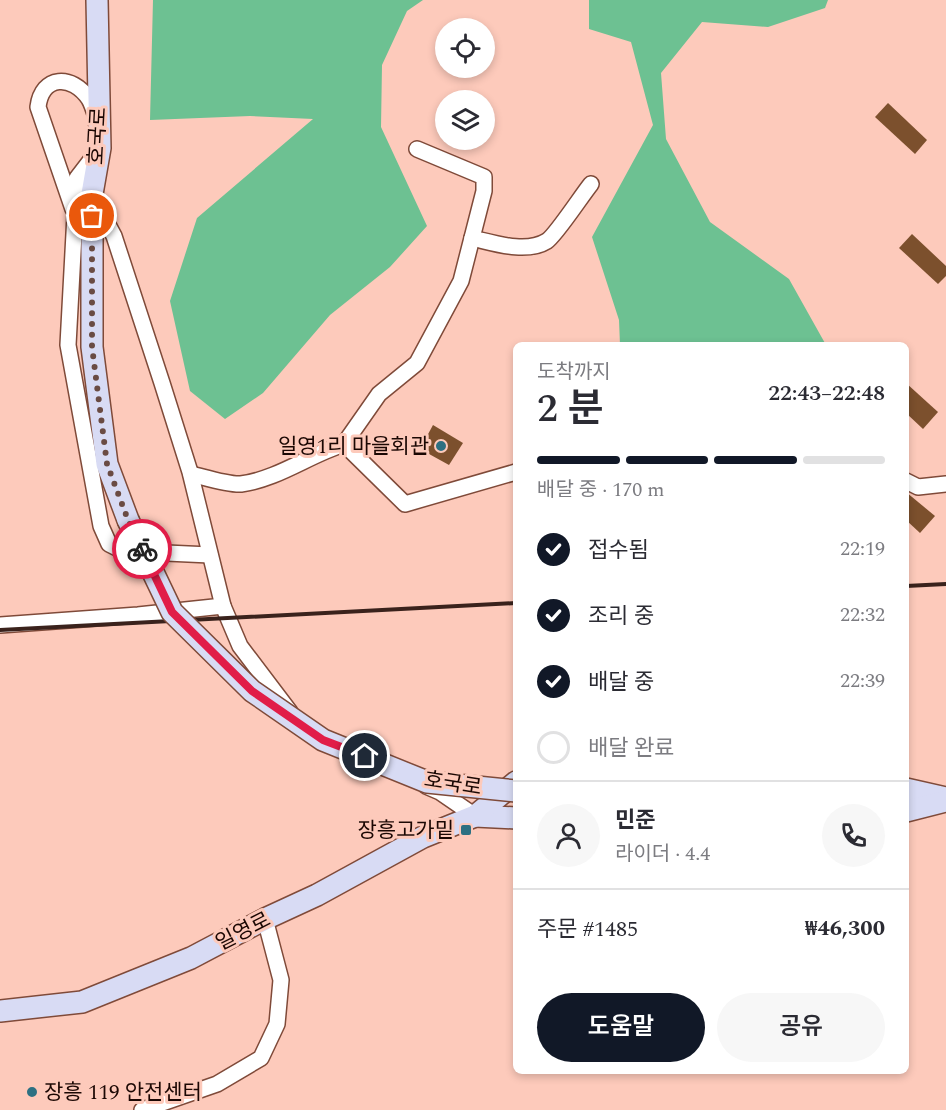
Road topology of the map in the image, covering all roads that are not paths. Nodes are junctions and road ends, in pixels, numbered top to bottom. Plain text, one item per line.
1 (97, 0) edge
2 (99, 126) junction
3 (100, 148) junction
4 (417, 149) dead end
5 (591, 184) dead end
6 (92, 194) junction
7 (75, 215) junction
8 (472, 238) junction
9 (344, 444) junction
10 (513, 473) edge
11 (191, 474) junction
12 (909, 482) edge
13 (946, 484) edge
14 (210, 555) junction
15 (223, 606) junction
16 (0, 625) edge
17 (513, 784) edge
18 (909, 790) edge
19 (513, 791) edge
20 (909, 798) edge
21 (946, 799) edge
22 (909, 810) edge
23 (475, 816) junction
24 (513, 818) edge
25 (265, 919) junction
26 (0, 1011) edge
27 (142, 1110) edge

1 - 2 street, 호국로
2 - 3 street, 호국로
2 - 7 street
3 - 6 street, 호국로
3 - 7 street
4 - 8 street
5 - 8 street
6 - 11 street
6 - 19 street, 호국로, bridge
7 - 14 street
8 - 9 street
9 - 10 street
9 - 11 street
11 - 14 street
12 - 13 street
14 - 15 street
15 - 16 street
15 - 23 street
17 - 23 street
18 - 21 street
20 - 21 street
21 - 22 street
23 - 24 street
23 - 25 street, 일영로
25 - 26 street, 일영로
25 - 27 street

